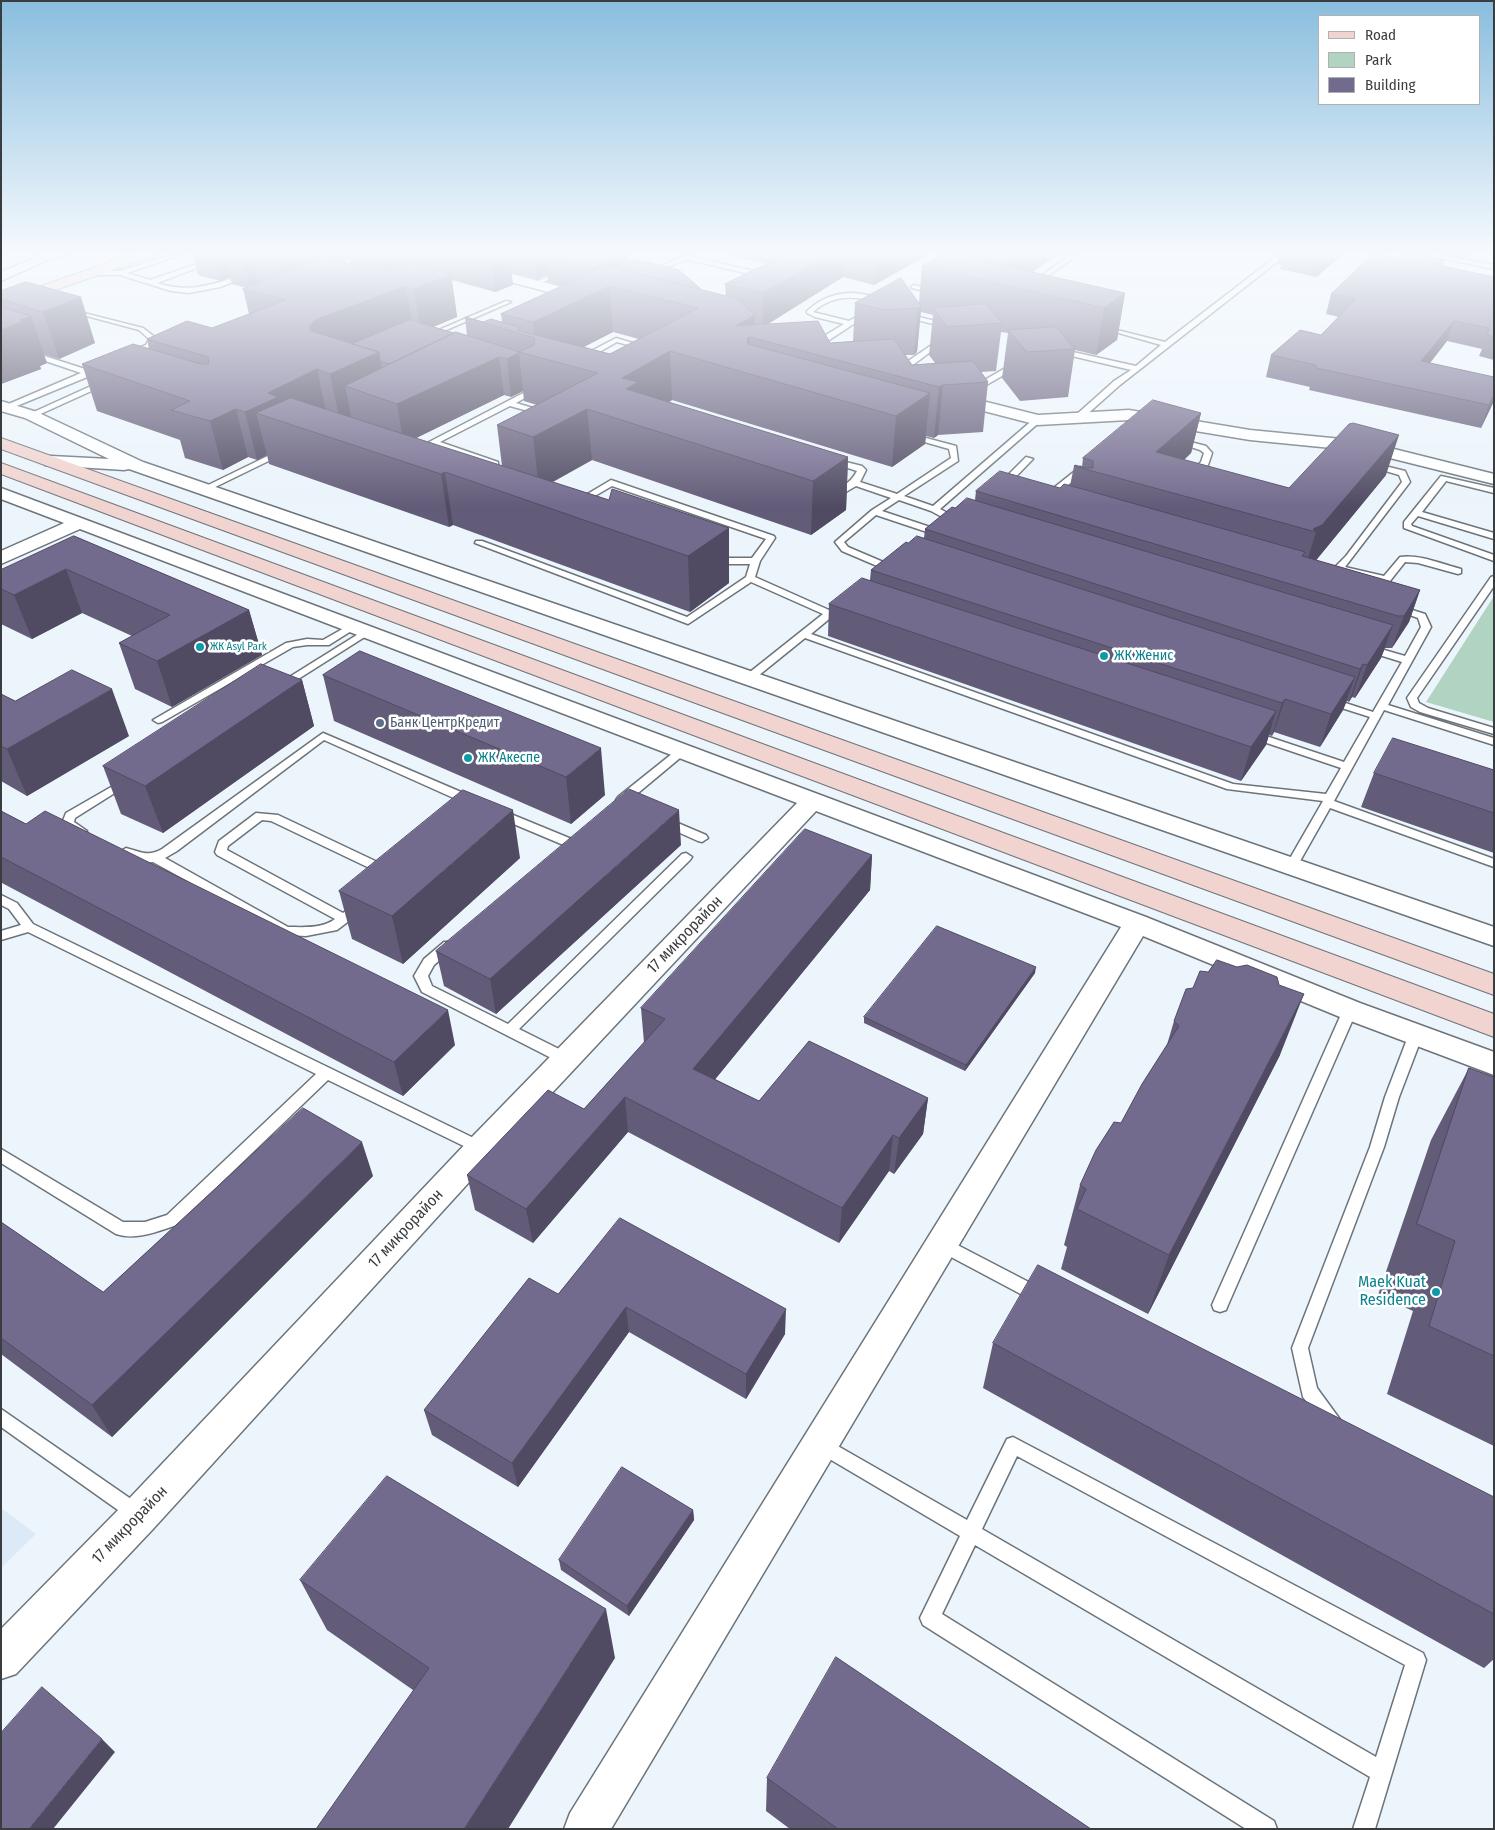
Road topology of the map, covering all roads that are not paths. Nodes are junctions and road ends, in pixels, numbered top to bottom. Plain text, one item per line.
1 (151, 336) edge
2 (428, 336) edge
3 (835, 336) edge
4 (1138, 336) edge
5 (1176, 336) edge
6 (417, 341) edge
7 (938, 343) edge
8 (1, 344) edge
9 (1166, 344) junction
10 (1046, 347) edge
11 (651, 350) edge
12 (810, 356) edge
13 (123, 357) edge
14 (575, 362) edge
15 (106, 365) edge
16 (1017, 365) edge
17 (1137, 369) junction
18 (89, 373) junction
19 (112, 380) edge
20 (888, 380) joint
21 (907, 385) edge
22 (527, 387) dead end
23 (936, 393) edge
24 (955, 399) junction
25 (510, 403) junction
26 (4, 407) edge
27 (31, 415) junction
28 (1080, 416) junction
29 (551, 417) edge
30 (1038, 420) junction
31 (1150, 426) edge
32 (1166, 428) junction
33 (905, 434) edge
34 (1, 443) edge
35 (292, 447) edge
36 (823, 456) edge
37 (1029, 460) dead end
38 (51, 461) junction
39 (1094, 461) edge
40 (1362, 462) edge
41 (137, 466) junction
42 (500, 466) edge
43 (1, 468) edge
44 (174, 478) junction
45 (1494, 478) edge
46 (855, 483) junction
47 (1183, 483) edge
48 (204, 489) junction
49 (817, 491) edge
50 (1494, 491) edge
51 (1, 494) edge
52 (142, 494) junction
53 (1007, 494) edge
54 (897, 496) junction
55 (1064, 501) edge
56 (934, 509) junction
57 (579, 510) edge
58 (875, 512) junction
59 (1417, 513) junction
60 (956, 517) junction
61 (79, 523) junction
62 (971, 526) edge
63 (1494, 536) edge
64 (479, 543) edge
65 (707, 555) edge
66 (1, 558) edge
67 (1494, 558) edge
68 (755, 561) junction
69 (1338, 568) junction
70 (891, 569) edge
71 (1458, 571) dead end
72 (1333, 576) edge
73 (750, 578) junction
74 (1387, 579) junction
75 (1494, 579) edge
76 (1372, 593) edge
77 (847, 600) edge
78 (1384, 605) edge
79 (830, 614) junction
80 (360, 629) junction
81 (805, 635) junction
82 (1360, 646) edge
83 (1407, 660) junction
84 (749, 678) junction
85 (269, 693) edge
86 (1319, 697) edge
87 (723, 705) junction
88 (1378, 711) junction
89 (158, 720) dead end
90 (698, 729) junction
91 (1494, 731) edge
92 (1244, 732) edge
93 (1494, 742) edge
94 (682, 751) junction
95 (1348, 767) junction
96 (136, 775) edge
97 (813, 800) junction
98 (1328, 801) junction
99 (620, 805) edge
100 (492, 810) edge
101 (476, 812) edge
102 (653, 816) edge
103 (90, 835) edge
104 (702, 838) dead end
105 (569, 844) edge
106 (115, 847) edge
107 (686, 857) dead end
108 (156, 858) junction
109 (1494, 863) edge
110 (1291, 867) junction
111 (389, 882) edge
112 (1, 899) edge
113 (367, 900) edge
114 (344, 919) junction
115 (1137, 923) junction
116 (29, 927) junction
117 (1, 936) edge
118 (459, 937) edge
119 (1494, 937) edge
120 (1494, 985) edge
121 (1350, 1010) junction
122 (1494, 1026) edge
123 (509, 1031) junction
124 (1416, 1034) junction
125 (566, 1059) junction
126 (1494, 1064) edge
127 (326, 1073) junction
128 (481, 1148) junction
129 (1, 1155) edge
130 (942, 1244) junction
131 (1056, 1305) edge
132 (1220, 1305) dead end
133 (1, 1417) edge
134 (1344, 1436) edge
135 (820, 1444) junction
136 (139, 1516) junction
137 (972, 1533) junction
138 (1, 1659) edge
139 (1380, 1772) junction
140 (586, 1829) edge
141 (1266, 1829) edge
142 (1364, 1829) edge

1 - 13 lane
2 - 6 lane
3 - 12 lane
4 - 9 lane
5 - 9 lane
7 - 20 lane
8 - 18 lane
9 - 17 lane
10 - 17 lane
11 - 14 lane
15 - 18 lane
16 - 24 lane
17 - 28 lane
18 - 26 lane
19 - 27 lane
20 - 21 street
22 - 25 lane
23 - 24 street
24 - 30 street
25 - 29 lane
25 - 42 lane
26 - 27 street
27 - 41 street
28 - 30 street
28 - 32 street
30 - 56 lane
31 - 32 lane
32 - 45 street
32 - 47 lane
33 - 54 lane
34 - 38 main road
35 - 48 lane
36 - 46 lane
37 - 53 lane
38 - 41 street
38 - 52 main road
39 - 55 lane
40 - 69 lane
41 - 44 street
43 - 90 main road
44 - 48 street
44 - 52 street
46 - 49 lane
46 - 54 lane
48 - 84 street
50 - 59 lane
51 - 61 street
52 - 87 main road
54 - 56 lane
54 - 58 lane
56 - 60 lane
57 - 68 lane
58 - 60 lane
58 - 70 lane
59 - 63 lane
59 - 67 lane
60 - 62 lane
61 - 66 street
61 - 80 street
64 - 73 lane
65 - 68 lane
68 - 73 lane
69 - 72 lane
69 - 74 lane
71 - 74 lane
73 - 79 lane
74 - 76 lane
75 - 91 lane
77 - 79 lane
78 - 83 lane
79 - 81 lane
80 - 85 lane
80 - 89 lane
80 - 94 street
81 - 84 lane
81 - 98 lane
82 - 83 lane
83 - 88 lane
84 - 110 street
86 - 88 lane
87 - 90 main road
87 - 120 main road
88 - 93 lane
88 - 95 lane
90 - 122 main road
92 - 95 lane
94 - 97 street
94 - 99 lane
95 - 98 lane
96 - 103 lane
97 - 115 street
97 - 125 street, 17 микрорайон
98 - 109 lane
98 - 110 lane
100 - 105 lane
101 - 108 lane
102 - 104 lane
106 - 108 lane
107 - 123 lane
108 - 114 lane
110 - 119 street
111 - 114 lane
112 - 116 lane
113 - 114 lane
115 - 121 street
115 - 130 street
116 - 117 lane
116 - 127 lane
118 - 123 lane
121 - 124 street
121 - 132 lane
123 - 125 lane
124 - 126 street
124 - 134 lane
125 - 128 street, 17 микрорайон
127 - 128 lane
127 - 129 lane
128 - 136 street, 17 микрорайон
130 - 131 lane
130 - 135 street
133 - 136 lane
135 - 137 lane
135 - 140 street
136 - 138 street, 17 микрорайон
137 - 139 lane
137 - 139 lane
137 - 141 lane
139 - 142 lane

